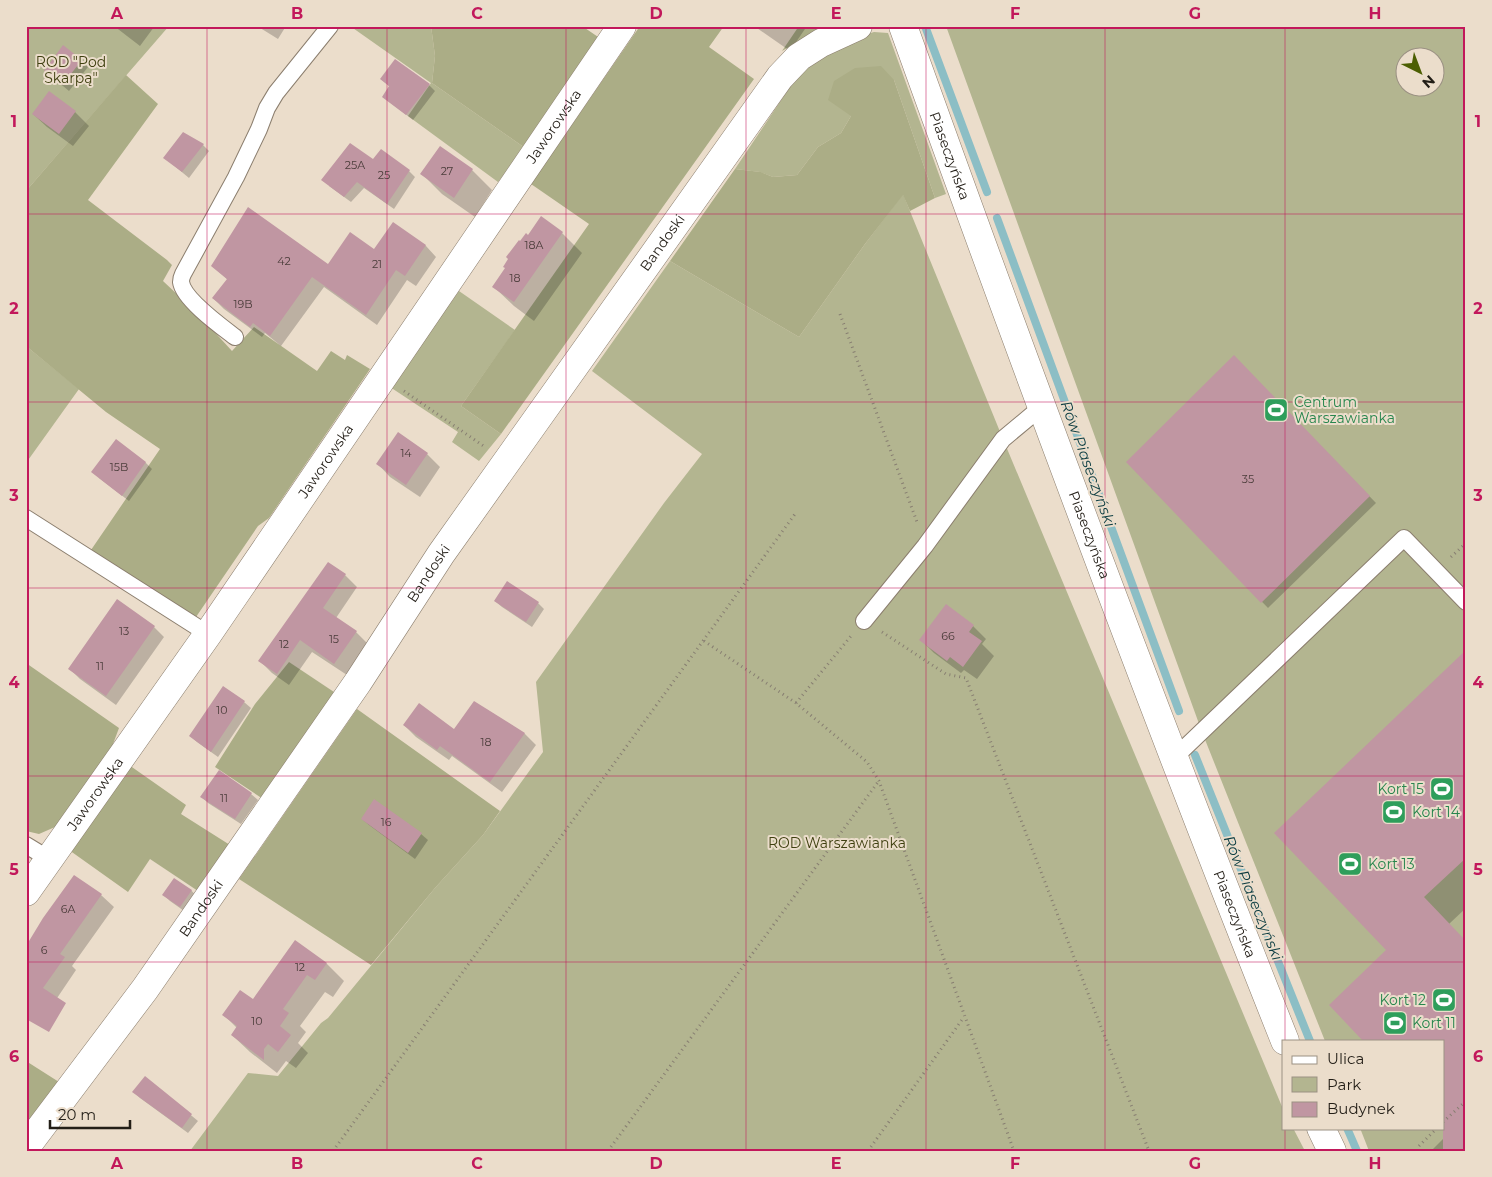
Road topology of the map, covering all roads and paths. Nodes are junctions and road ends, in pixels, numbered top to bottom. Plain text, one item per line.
1 (330, 26) edge
2 (622, 26) edge
3 (858, 26) edge
4 (903, 26) edge
5 (840, 314) dead end
6 (235, 337) dead end
7 (384, 377) junction
8 (1043, 411) junction
9 (506, 462) junction
10 (795, 514) dead end
11 (26, 518) edge
12 (925, 546) junction
13 (1466, 602) edge
14 (864, 621) junction
15 (208, 634) junction
16 (704, 640) junction
17 (796, 703) junction
18 (1174, 758) junction
19 (879, 781) junction
20 (26, 845) edge
21 (50, 859) junction
22 (26, 892) edge
23 (964, 1017) junction
24 (1285, 1040) edge
25 (1466, 1100) edge
26 (1444, 1121) edge
27 (1322, 1130) edge
28 (1435, 1130) edge
29 (1419, 1146) dead end
30 (26, 1147) edge
31 (333, 1151) edge
32 (608, 1151) edge
33 (868, 1151) edge
34 (1014, 1151) edge
35 (1149, 1151) edge
36 (1332, 1151) edge

1 - 6 lane
2 - 7 street, Jaworowska
3 - 9 street, Bandoski
4 - 8 street, Piaseczyńska
5 - 12 path
7 - 9 path
7 - 15 street, Jaworowska
8 - 12 lane
8 - 18 street, Piaseczyńska
9 - 30 street, Bandoski
10 - 16 path
11 - 15 lane
12 - 14 lane
13 - 18 lane
14 - 17 path
14 - 35 path
15 - 21 street, Jaworowska
16 - 17 path
16 - 31 path
17 - 19 path
18 - 24 street, Piaseczyńska
19 - 23 path
19 - 32 path
20 - 21 lane
21 - 22 street, Jaworowska
23 - 33 path
23 - 34 path
25 - 26 path
27 - 36 street
28 - 29 path

